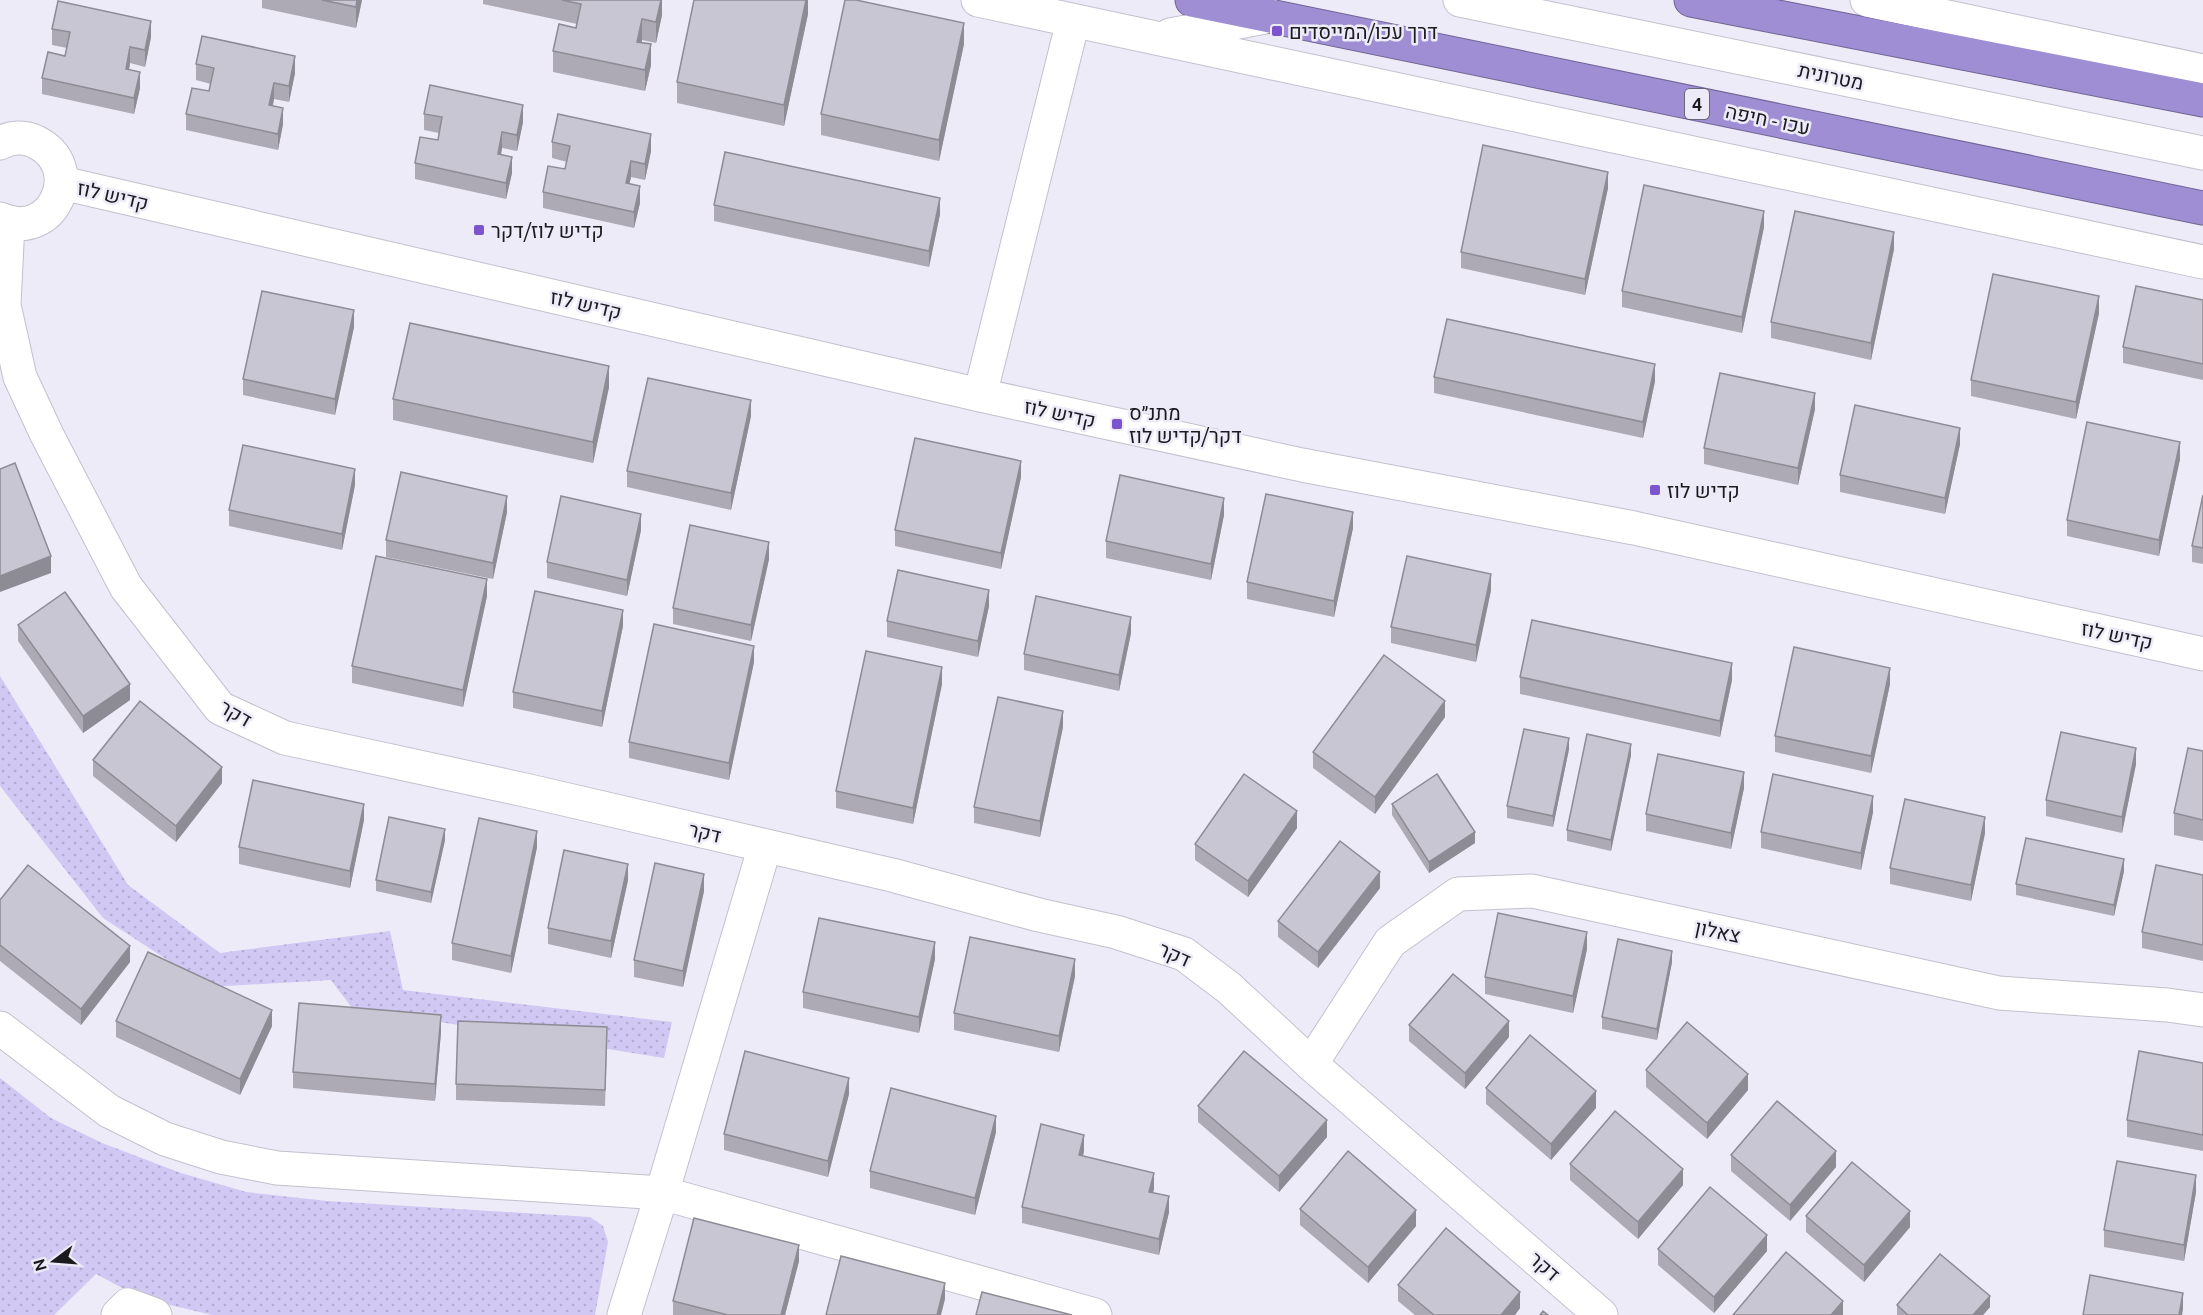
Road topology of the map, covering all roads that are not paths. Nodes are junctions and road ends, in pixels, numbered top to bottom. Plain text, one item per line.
1 (978, 0) edge
2 (1192, 0) edge
3 (1460, 0) edge
4 (1691, 0) edge
5 (1867, 0) edge
6 (1271, 16) junction
7 (1073, 21) junction
8 (1153, 38) junction
9 (2203, 71) edge
10 (2203, 100) edge
11 (0, 143) edge
12 (2203, 153) edge
13 (62, 183) junction
14 (2203, 208) edge
15 (4, 221) edge
16 (2203, 262) edge
17 (980, 395) junction
18 (2203, 654) edge
19 (765, 846) junction
20 (2203, 1010) edge
21 (0, 1028) edge
22 (1311, 1064) junction
23 (663, 1193) junction
24 (118, 1315) edge
25 (155, 1315) edge
26 (624, 1315) edge
27 (1095, 1315) edge
28 (1601, 1315) edge

1 - 7 street
2 - 6 highway, עכו - חיפה / 4
3 - 12 street, מטרונית
4 - 10 highway
5 - 9 street
6 - 8 street
6 - 14 highway, עכו - חיפה / 4
7 - 8 street
7 - 17 street
8 - 16 street
11 - 13 street
13 - 15 street
13 - 17 street, קדיש לוז
15 - 19 street, דקר
17 - 18 street, קדיש לוז
19 - 22 street, דקר
19 - 23 street
20 - 22 street, צאלון
21 - 23 street
22 - 28 street, דקר
23 - 26 street
23 - 27 street
24 - 25 street

